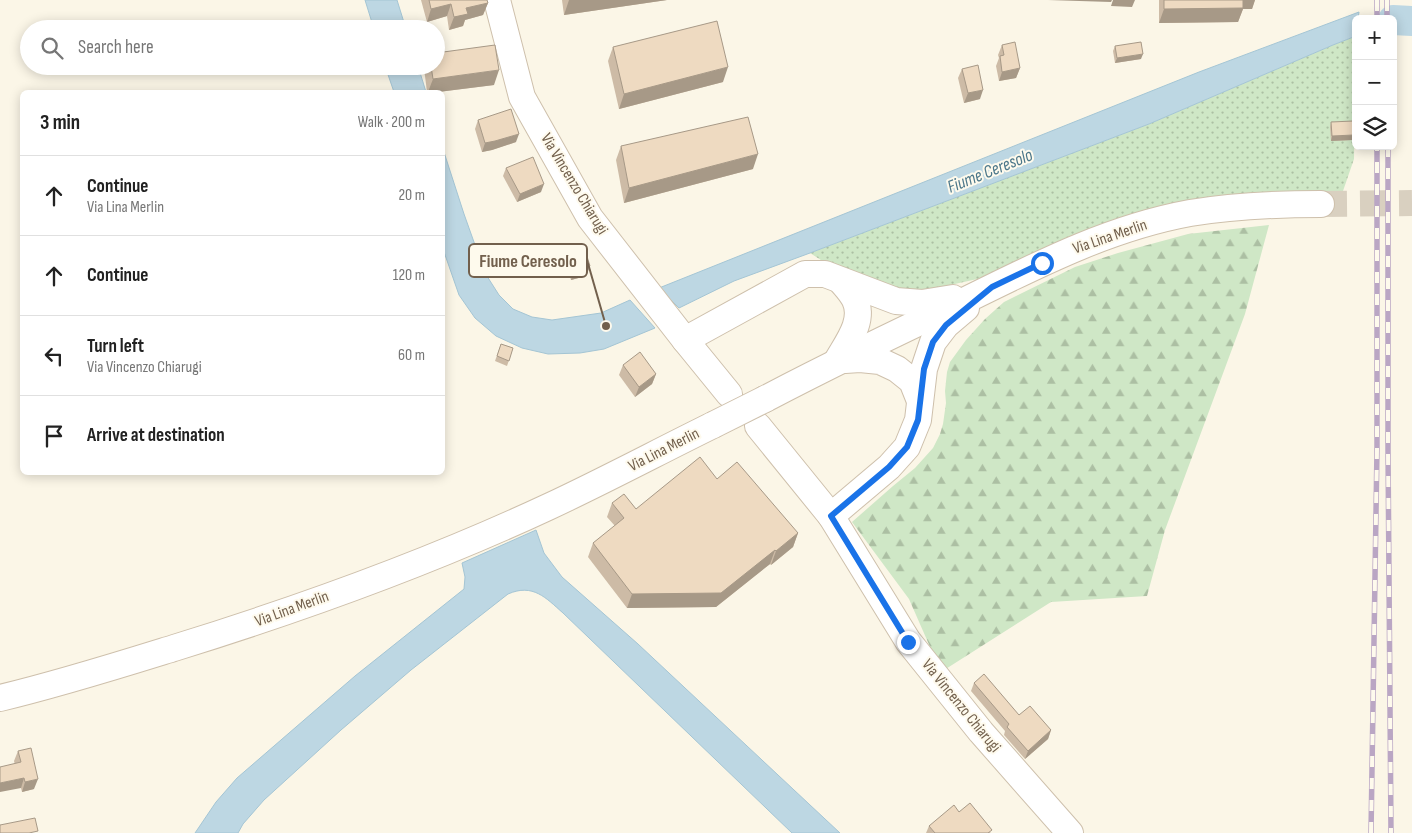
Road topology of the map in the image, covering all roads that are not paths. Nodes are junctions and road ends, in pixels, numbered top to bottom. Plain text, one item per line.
1 (497, 0) edge
2 (1321, 204) tunnel mouth
3 (841, 281) junction
4 (992, 287) junction
5 (684, 340) junction
6 (837, 361) junction
7 (729, 394) dead end
8 (920, 401) junction
9 (758, 426) dead end
10 (831, 516) junction
11 (0, 698) edge
12 (1070, 833) edge

1 - 5 main road, Via Vincenzo Chiarugi
2 - 4 main road, Via Lina Merlin
3 - 4 main road
3 - 5 main road
3 - 6 main road
4 - 6 main road, Via Lina Merlin
4 - 8 main road
5 - 7 main road, Via Vincenzo Chiarugi
6 - 8 main road
6 - 11 main road, Via Lina Merlin, bridge
8 - 10 main road
9 - 10 main road, Via Vincenzo Chiarugi
10 - 12 main road, Via Vincenzo Chiarugi

